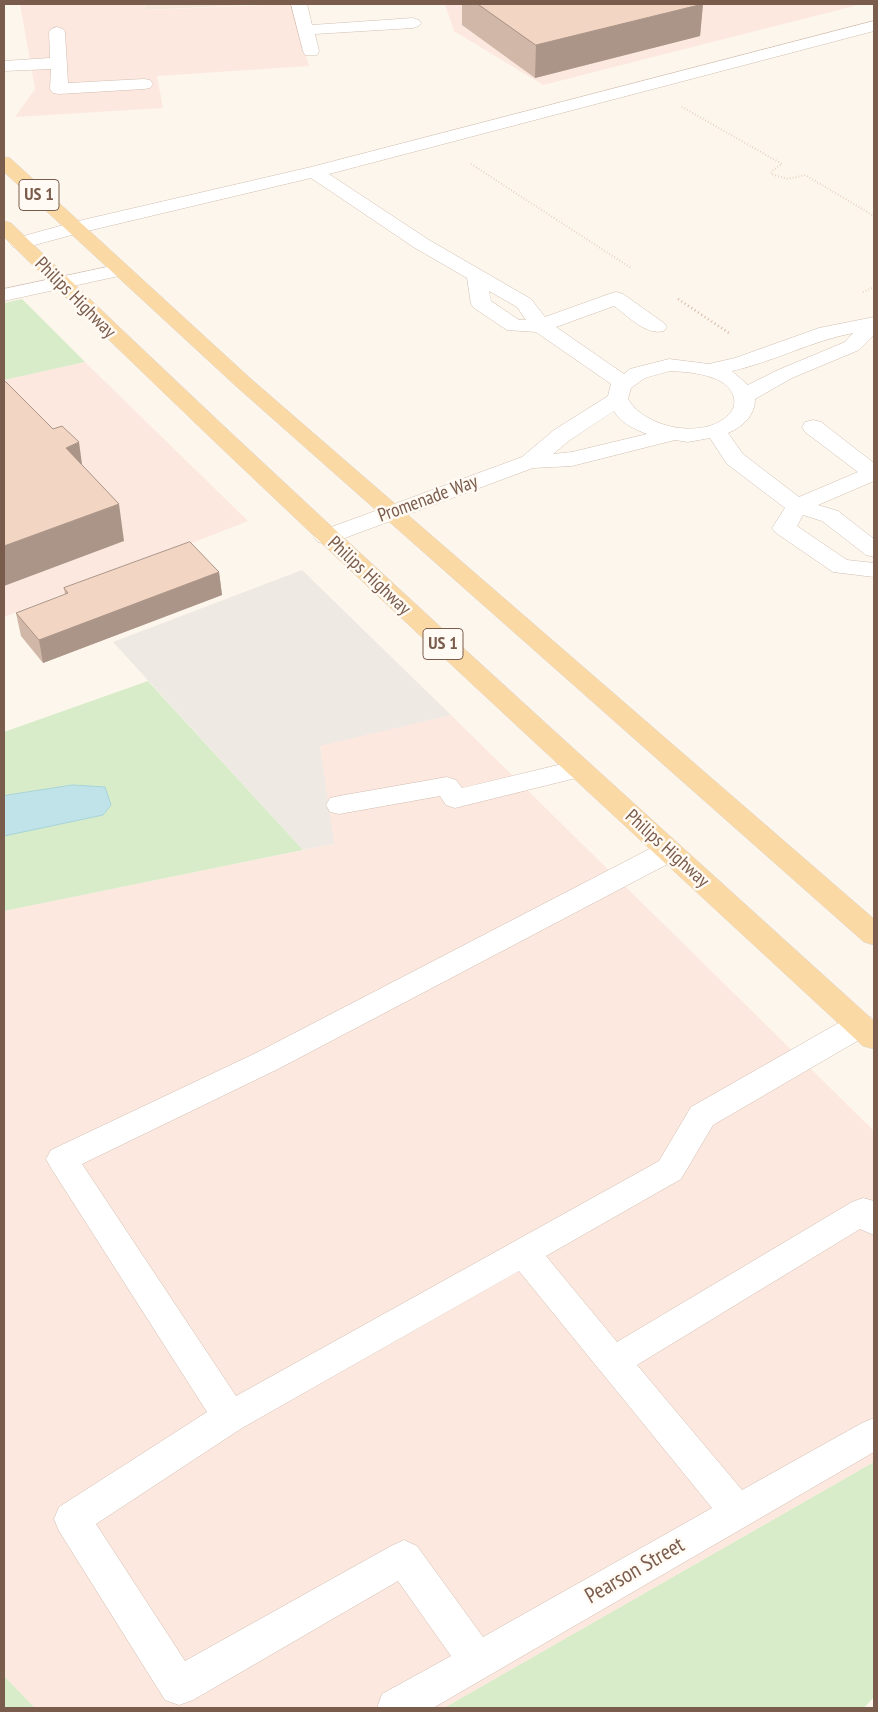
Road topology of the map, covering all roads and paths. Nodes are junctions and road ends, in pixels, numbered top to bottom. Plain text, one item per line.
1 (301, 8) edge
2 (322, 12) dead end
3 (413, 24) dead end
4 (873, 27) edge
5 (306, 30) junction
6 (57, 32) dead end
7 (312, 51) dead end
8 (59, 62) junction
9 (4, 66) edge
10 (144, 84) dead end
11 (676, 104) dead end
12 (4, 162) edge
13 (469, 162) dead end
14 (314, 172) junction
15 (874, 216) edge
16 (74, 228) junction
17 (12, 235) edge
18 (120, 270) junction
19 (635, 271) dead end
20 (58, 283) junction
21 (4, 295) edge
22 (677, 299) dead end
23 (874, 323) edge
24 (541, 326) junction
25 (657, 327) dead end
26 (763, 355) junction
27 (709, 370) junction
28 (620, 391) junction
29 (745, 396) junction
30 (813, 427) dead end
31 (716, 431) junction
32 (674, 434) junction
33 (530, 462) junction
34 (874, 473) edge
35 (797, 506) junction
36 (393, 512) junction
37 (326, 537) junction
38 (874, 550) edge
39 (874, 570) edge
40 (579, 769) junction
41 (339, 805) dead end
42 (669, 851) junction
43 (874, 935) edge
44 (867, 1032) edge
45 (874, 1222) edge
46 (523, 1252) junction
47 (613, 1362) junction
48 (230, 1417) junction
49 (874, 1434) edge
50 (738, 1512) junction
51 (478, 1662) junction
52 (396, 1708) edge

1 - 2 street
1 - 5 street
3 - 5 street
4 - 14 street
5 - 7 street
6 - 8 street
8 - 9 street
8 - 10 street
11 - 15 path
12 - 16 main road, US 1
13 - 19 path
14 - 16 street
14 - 24 street
16 - 17 street
16 - 18 main road, US 1
17 - 20 main road, Philips Highway / US 1
18 - 20 street
18 - 36 main road, US 1
20 - 21 street
20 - 37 main road, Philips Highway / US 1
22 - 26 path
23 - 26 street
23 - 29 street
24 - 25 street
24 - 28 street
26 - 27 street
27 - 28 street, Promenade Way
27 - 29 street
28 - 32 street
28 - 33 street, Promenade Way
29 - 31 street
30 - 34 street
31 - 32 street
31 - 35 street
32 - 33 street, Promenade Way
33 - 36 street, Promenade Way
34 - 35 street
35 - 38 street
35 - 39 street
36 - 37 street, Promenade Way
36 - 43 main road, US 1
37 - 40 main road, Philips Highway / US 1
40 - 41 street
40 - 42 main road, Philips Highway / US 1
42 - 44 main road, Philips Highway / US 1
42 - 48 street
44 - 46 street
45 - 47 street
46 - 47 street
46 - 48 street
47 - 50 street
48 - 51 street
49 - 50 street, Pearson Street
50 - 51 street, Pearson Street
51 - 52 street, Pearson Street

